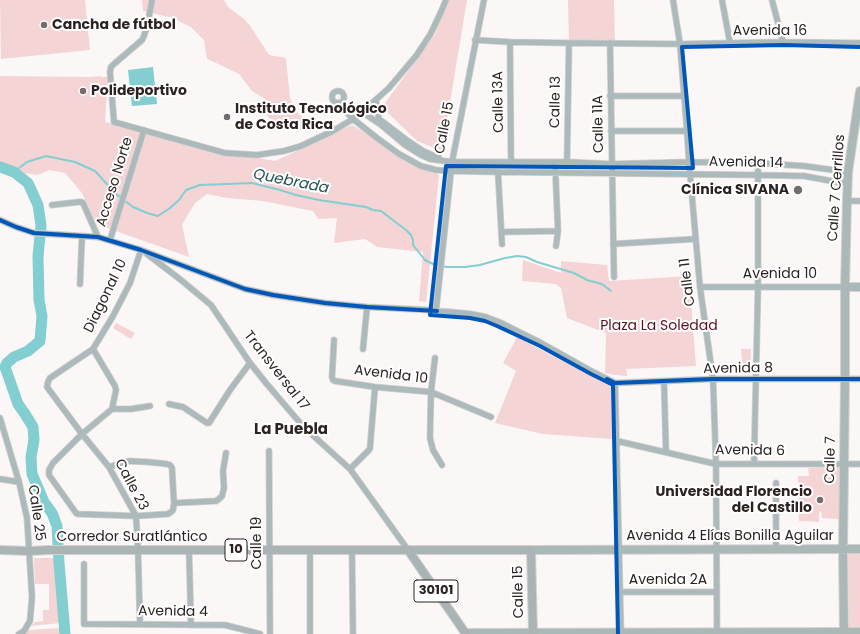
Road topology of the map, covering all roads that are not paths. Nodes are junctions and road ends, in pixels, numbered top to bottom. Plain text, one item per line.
1 (152, 0) edge
2 (446, 0) edge
3 (484, 0) edge
4 (673, 0) edge
5 (722, 0) edge
6 (772, 0) edge
7 (475, 40) junction
8 (510, 42) junction
9 (783, 42) junction
10 (569, 43) junction
11 (610, 43) junction
12 (730, 43) junction
13 (860, 43) edge
14 (680, 44) junction
15 (860, 91) edge
16 (610, 96) junction
17 (684, 96) junction
18 (376, 100) junction
19 (338, 103) dead end
20 (362, 112) junction
21 (353, 119) junction
22 (144, 130) junction
23 (611, 131) junction
24 (687, 131) junction
25 (444, 161) junction
26 (452, 162) junction
27 (511, 162) junction
28 (556, 162) junction
29 (567, 162) junction
30 (689, 162) junction
31 (758, 163) junction
32 (612, 164) junction
33 (450, 171) junction
34 (498, 172) junction
35 (848, 172) junction
36 (556, 173) junction
37 (612, 173) junction
38 (690, 174) junction
39 (758, 175) junction
40 (848, 184) junction
41 (847, 201) junction
42 (860, 201) edge
43 (52, 205) dead end
44 (0, 220) edge
45 (558, 231) junction
46 (502, 232) junction
47 (82, 236) junction
48 (98, 236) junction
49 (695, 239) junction
50 (110, 240) junction
51 (502, 244) dead end
52 (613, 244) junction
53 (556, 246) dead end
54 (141, 250) junction
55 (614, 277) dead end
56 (80, 284) dead end
57 (758, 286) junction
58 (700, 287) junction
59 (845, 287) junction
60 (860, 287) edge
61 (366, 307) junction
62 (436, 311) junction
63 (334, 340) dead end
64 (93, 349) junction
65 (363, 349) dead end
66 (435, 358) dead end
67 (250, 363) junction
68 (50, 378) joint
69 (713, 379) junction
70 (756, 379) junction
71 (845, 379) junction
72 (860, 379) edge
73 (664, 382) junction
74 (615, 383) junction
75 (375, 387) junction
76 (431, 392) junction
77 (169, 404) dead end
78 (150, 406) dead end
79 (112, 409) junction
80 (491, 417) dead end
81 (0, 421) edge
82 (82, 434) junction
83 (617, 441) junction
84 (269, 451) dead end
85 (666, 452) junction
86 (226, 453) dead end
87 (716, 464) junction
88 (754, 464) junction
89 (844, 464) junction
90 (860, 464) edge
91 (442, 465) dead end
92 (109, 466) junction
93 (350, 469) junction
94 (0, 479) edge
95 (19, 482) junction
96 (776, 483) dead end
97 (174, 503) junction
98 (136, 516) junction
99 (620, 549) junction
100 (716, 549) junction
101 (776, 549) junction
102 (844, 549) junction
103 (860, 549) edge
104 (0, 550) edge
105 (138, 550) junction
106 (189, 550) junction
107 (269, 550) junction
108 (310, 550) junction
109 (352, 550) junction
110 (408, 550) junction
111 (435, 550) junction
112 (531, 550) junction
113 (29, 551) junction
114 (415, 560) junction
115 (84, 564) dead end
116 (620, 592) junction
117 (717, 592) junction
118 (140, 624) junction
119 (191, 624) junction
120 (860, 632) edge
121 (465, 633) edge
122 (533, 633) edge
123 (621, 633) edge
124 (717, 633) edge
125 (844, 633) edge
126 (20, 634) edge
127 (260, 634) edge
128 (270, 634) edge
129 (310, 634) edge
130 (353, 634) edge

1 - 22 street
2 - 18 street
3 - 7 street, Calle 15
4 - 14 street, Calle 11
5 - 12 street
6 - 9 street
7 - 8 street, Avenida 16
7 - 26 street, Calle 15
8 - 10 street, Avenida 16
8 - 27 street, Calle 13A
9 - 12 street, Avenida 16
9 - 13 street, Avenida 16
10 - 11 street, Avenida 16
10 - 29 street, Calle 13
11 - 14 street, Avenida 16
11 - 16 street, Calle 11A
12 - 14 street, Avenida 16
14 - 17 street, Calle 11
15 - 35 street, Calle 7 Cerrillos
16 - 17 street
16 - 23 street, Calle 11A
17 - 24 street, Calle 11
18 - 20 street
18 - 25 street
19 - 21 street, Avenida 14
20 - 21 street
20 - 25 street
21 - 22 street
21 - 33 street, Avenida 14
22 - 50 street, Acceso Norte
23 - 24 street
23 - 32 street, Calle 11A
24 - 30 street, Calle 11
25 - 26 street, Avenida 14
26 - 27 street, Avenida 14
26 - 33 street, Calle 15
27 - 28 street, Avenida 14
28 - 29 street, Avenida 14
28 - 36 street
29 - 32 street, Avenida 14
30 - 31 street, Avenida 14
30 - 32 street, Avenida 14
30 - 38 street, Calle 11
31 - 35 street, Avenida 14
31 - 39 street
32 - 37 street, Calle 11A
33 - 34 street, Avenida 14
33 - 62 street, Calle 15
34 - 36 street, Avenida 14
34 - 46 street
35 - 40 street, Calle 7 Cerrillos
36 - 37 street, Avenida 14
36 - 45 street
37 - 38 street, Avenida 14
37 - 52 street, Calle 11A
38 - 39 street, Avenida 14
38 - 49 street, Calle 11
39 - 40 street, Avenida 14
39 - 57 street
40 - 41 street, Calle 7 Cerrillos
41 - 42 street
41 - 59 street, Calle 7 Cerrillos
43 - 48 street
44 - 47 street
45 - 46 street
45 - 53 street
46 - 51 street
47 - 48 street
47 - 56 street
48 - 50 street
49 - 52 street
49 - 58 street, Calle 11
50 - 54 street
52 - 55 street, Calle 11A
54 - 61 street
54 - 64 street, Diagonal 10
54 - 67 street, Transversal 17
57 - 58 street, Avenida 10
57 - 59 street, Avenida 10
57 - 70 street
58 - 69 street, Calle 11
59 - 60 street, Avenida 10
59 - 71 street, Calle 7
61 - 62 street
61 - 65 street
62 - 74 street
63 - 75 street, Avenida 10
64 - 68 street, Diagonal 10
64 - 79 street
66 - 76 street
67 - 77 street
67 - 93 street, Transversal 17
68 - 82 street, Calle 23
69 - 70 street, Avenida 8
69 - 73 street, Avenida 8
69 - 87 street, Calle 11
70 - 71 street, Avenida 8
70 - 88 street
71 - 72 street, Avenida 8
71 - 89 street, Calle 7
73 - 74 street, Avenida 8
73 - 85 street
74 - 83 street
75 - 76 street, Avenida 10
75 - 93 street
76 - 80 street, Avenida 10
76 - 91 street
78 - 79 street
79 - 82 street
81 - 95 street, Calle 25
82 - 92 street, Calle 23
82 - 98 street
83 - 85 street, Avenida 6
83 - 99 street
84 - 107 street, Calle 19
85 - 87 street, Avenida 6
86 - 97 street
87 - 88 street, Avenida 6
87 - 100 street, Calle 11
88 - 89 street, Avenida 6
89 - 90 street, Avenida 6
89 - 102 street, Calle 7
92 - 97 street
92 - 98 street, Calle 23
93 - 110 street, Transversal 17
94 - 95 street
95 - 113 street, Calle 25
96 - 101 street
97 - 98 street
98 - 105 street, Calle 23
99 - 100 street, Avenida 4 Elías Bonilla Aguilar
99 - 112 street, Avenida 4 Elías Bonilla Aguilar
99 - 116 street
100 - 101 street, Avenida 4 Elías Bonilla Aguilar
100 - 117 street, Calle 11
101 - 102 street, Avenida 4 Elías Bonilla Aguilar
102 - 103 street, Avenida 4 Elías Bonilla Aguilar
102 - 125 street, Calle 7
104 - 113 main road, Corredor Suratlántico / 10
105 - 106 main road, Corredor Suratlántico / 10
105 - 113 main road, Corredor Suratlántico / 10
105 - 118 street, Calle 23
106 - 107 main road, Corredor Suratlántico / 10
106 - 119 street
107 - 108 main road, Corredor Suratlántico / 10
107 - 128 street, Calle 19
108 - 109 main road, Corredor Suratlántico / 10
108 - 129 street
109 - 110 main road, Corredor Suratlántico / 10
109 - 130 street
110 - 111 main road, Avenida 4 Elías Bonilla Aguilar / 10
110 - 114 main road, Transversal 17 / 30101
111 - 112 main road, Avenida 4 Elías Bonilla Aguilar / 10
111 - 114 main road
112 - 122 main road, Calle 15
113 - 126 street, Calle 25
114 - 121 main road, Transversal 17 / 30101
115 - 118 street, Avenida 4
116 - 117 street, Avenida 2A
116 - 123 street
117 - 124 street, Calle 11
118 - 119 street, Avenida 4
119 - 127 street, Avenida 4
120 - 125 street, 30101
121 - 122 street, 30101
122 - 123 street, 30101
123 - 124 street, 30101
124 - 125 street, 30101

